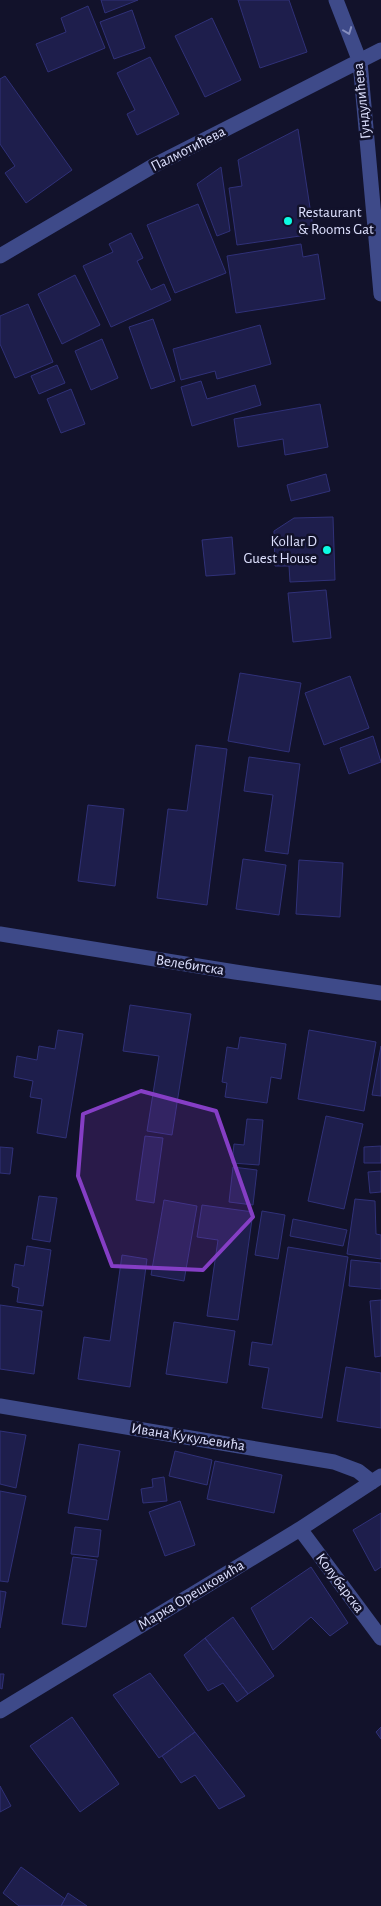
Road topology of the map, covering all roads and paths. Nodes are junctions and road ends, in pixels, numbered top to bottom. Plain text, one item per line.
1 (336, 0) edge
2 (381, 50) edge
3 (360, 62) junction
4 (0, 256) edge
5 (381, 294) edge
6 (0, 934) edge
7 (381, 993) edge
8 (0, 1406) edge
9 (376, 1479) edge
10 (300, 1529) junction
11 (381, 1638) edge
12 (0, 1711) edge

1 -> 3 street, Гундулићева
2 - 3 street, Палмотићева
3 - 4 street, Палмотићева
3 - 5 street, Гундулићева
6 - 7 street, Велебитска
8 - 9 street, Ивана Кукуљевића
9 - 10 street, Марка Орешковића
10 - 11 street, Колубарска
10 - 12 street, Марка Орешковића

